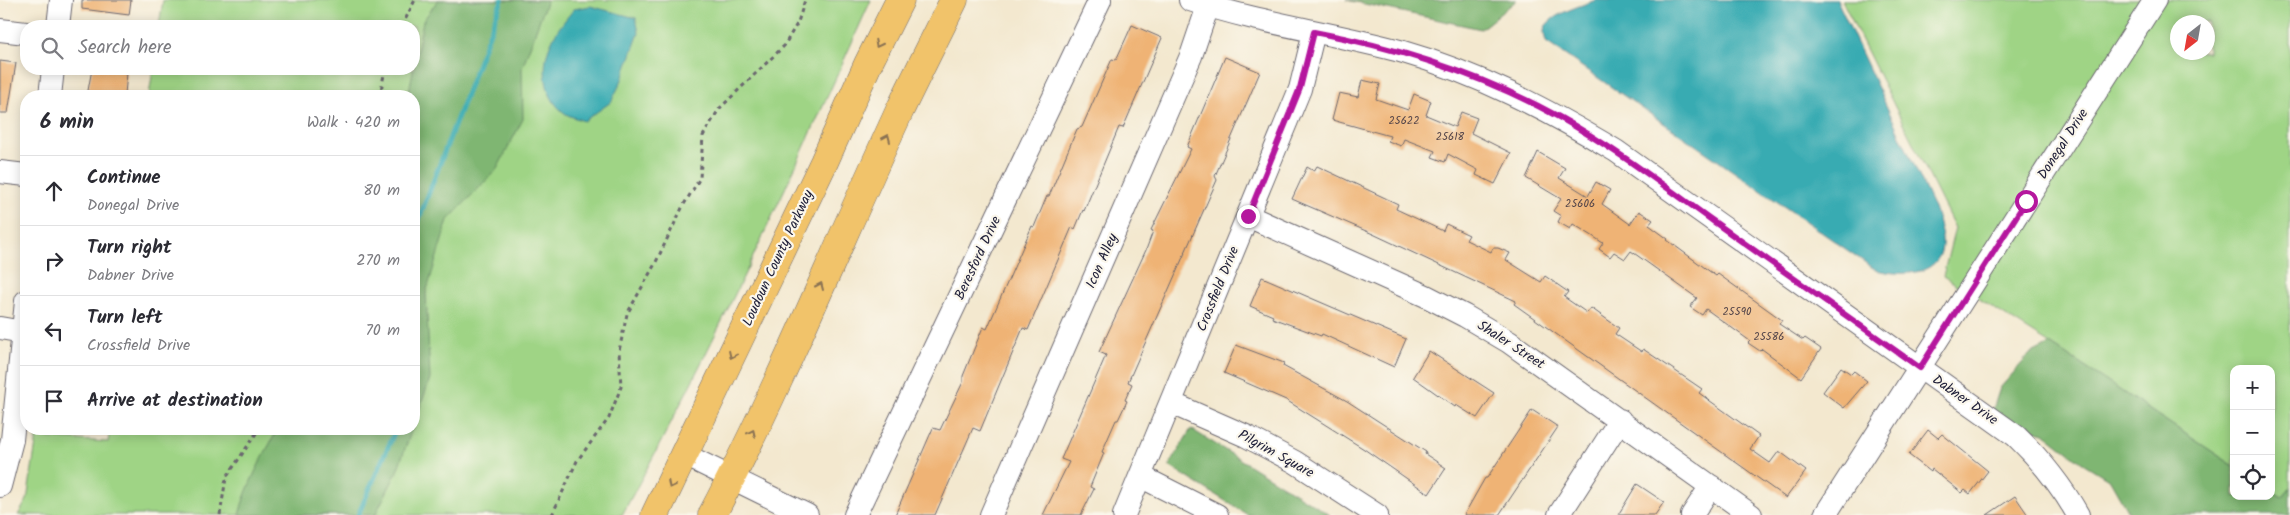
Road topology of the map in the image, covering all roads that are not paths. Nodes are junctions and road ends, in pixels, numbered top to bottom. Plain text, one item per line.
1 (62, 0) edge
2 (900, 0) edge
3 (954, 0) edge
4 (1100, 0) edge
5 (2155, 0) edge
6 (1199, 3) edge
7 (59, 20) edge
8 (0, 30) edge
9 (1314, 32) junction
10 (20, 33) edge
11 (52, 75) edge
12 (51, 90) edge
13 (0, 172) edge
14 (20, 174) edge
15 (1248, 216) junction
16 (0, 328) edge
17 (20, 331) edge
18 (20, 361) edge
19 (1920, 368) junction
20 (1171, 402) junction
21 (1620, 420) junction
22 (686, 455) junction
23 (1140, 476) junction
24 (732, 478) junction
25 (0, 486) edge
26 (1711, 486) junction
27 (656, 515) edge
28 (712, 515) edge
29 (806, 515) edge
30 (855, 515) edge
31 (991, 515) edge
32 (1124, 515) edge
33 (1217, 515) edge
34 (1377, 515) edge
35 (1559, 515) edge
36 (1692, 515) edge
37 (1751, 515) edge
38 (1825, 515) edge
39 (2078, 515) edge

1 - 7 street
2 -> 22 main road, Loudoun County Parkway
24 -> 3 main road
4 - 30 street, Beresford Drive
5 - 19 street, Donegal Drive
6 - 9 street, Dabner Drive
6 - 31 street, Icon Alley
8 - 10 street
9 - 15 street, Crossfield Drive
9 - 19 street, Dabner Drive
11 - 12 street
13 - 14 street
15 - 20 street, Crossfield Drive
15 - 21 street, Shaler Street
16 - 17 street
18 - 25 street
19 - 38 street, Donegal Drive
19 - 39 street, Dabner Drive
20 - 23 street, Crossfield Drive
20 - 34 street, Pilgrim Square
21 - 26 street, Shaler Street
21 - 35 street
22 - 24 street
22 -> 27 main road, Loudoun County Parkway
23 - 32 street, Crossfield Drive
23 - 33 street
24 - 28 main road
24 - 29 street
26 - 36 street
26 - 37 street, Shaler Street

